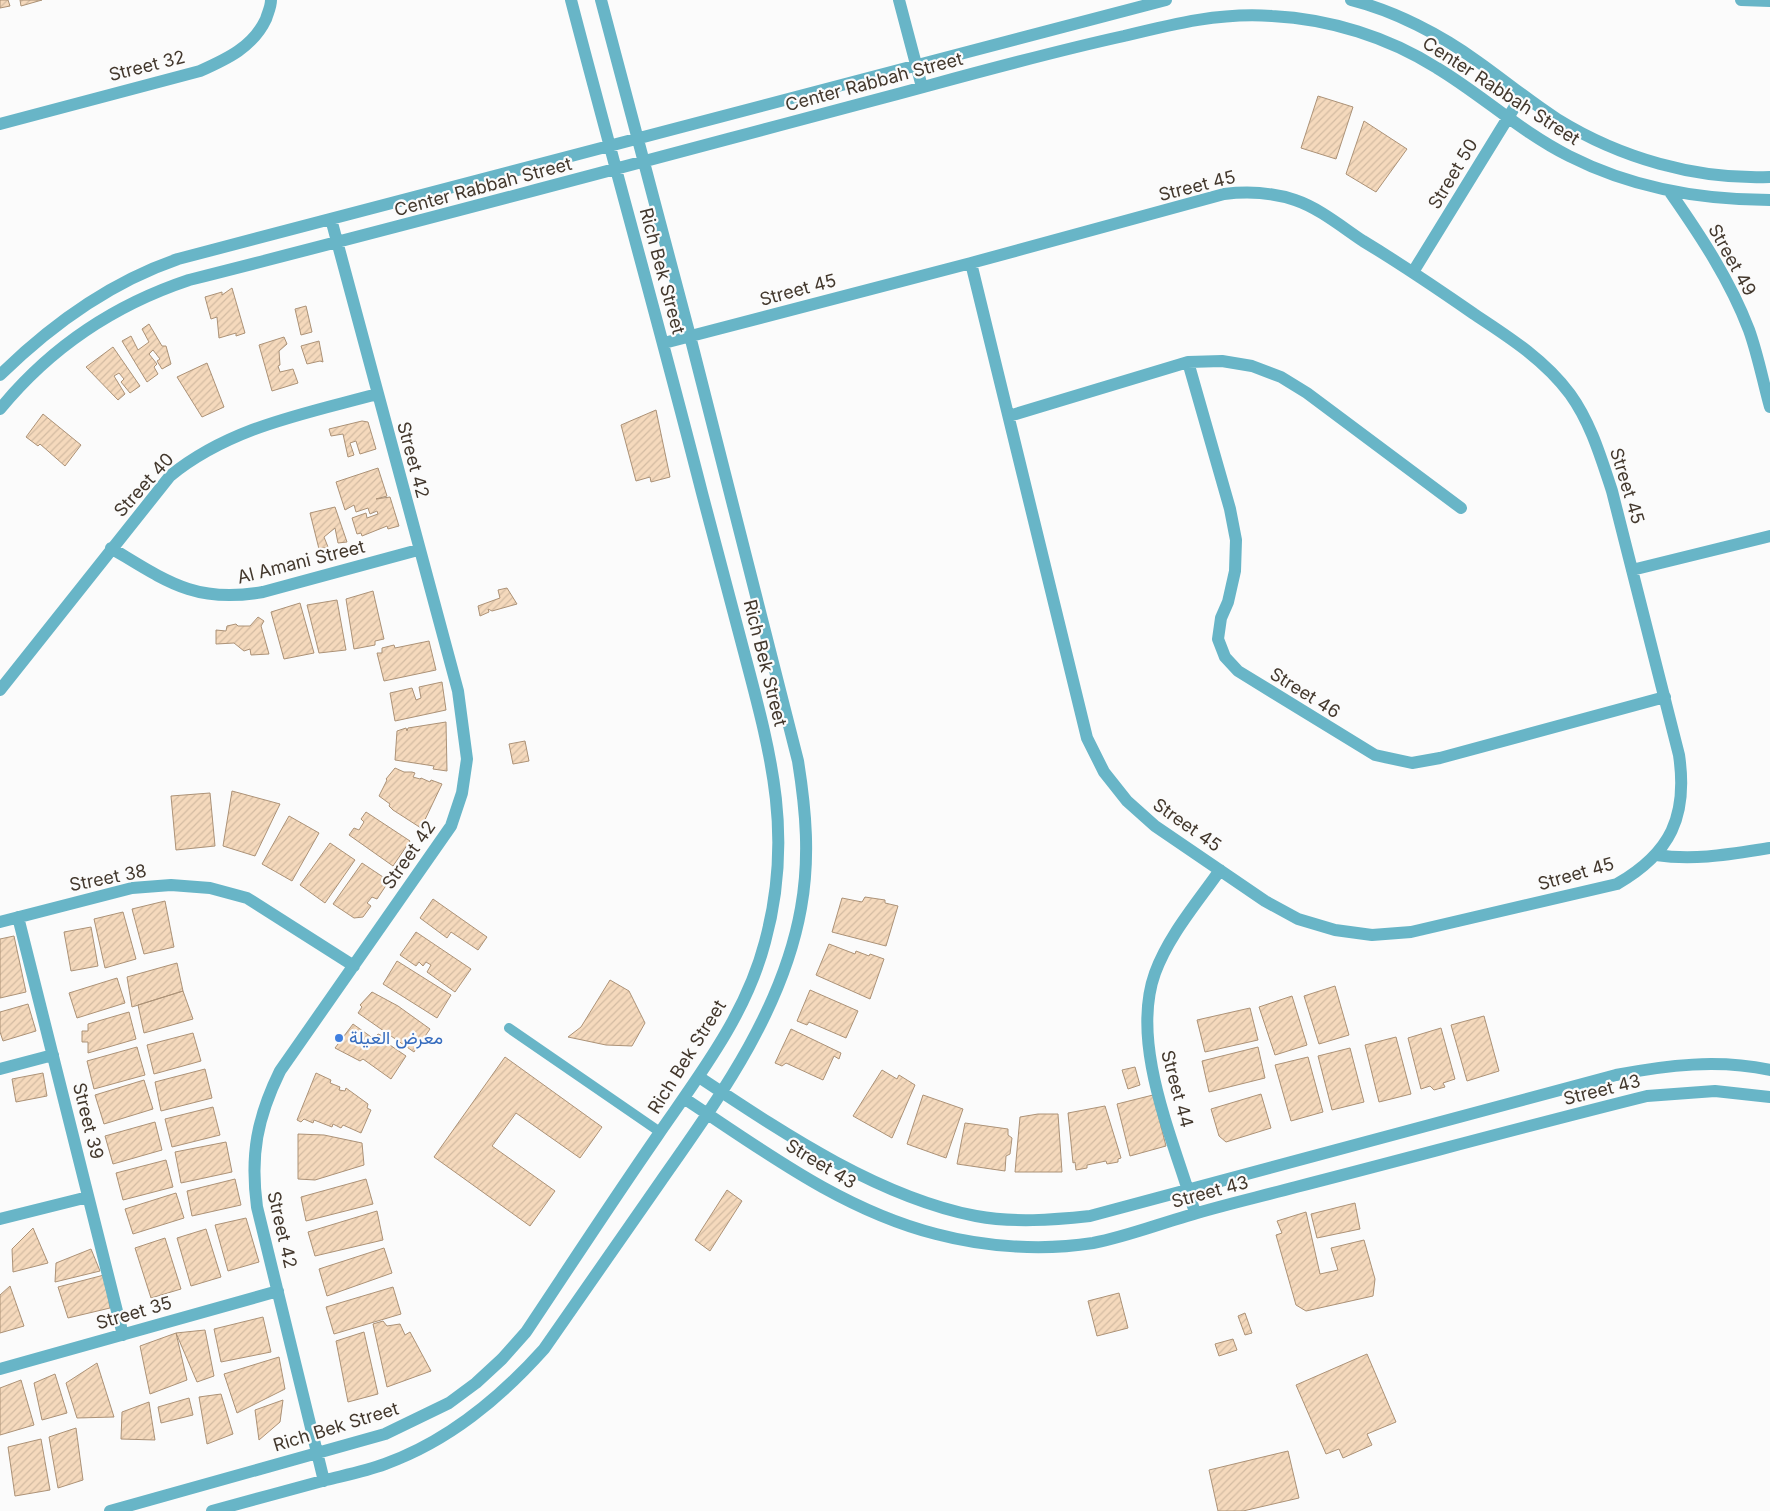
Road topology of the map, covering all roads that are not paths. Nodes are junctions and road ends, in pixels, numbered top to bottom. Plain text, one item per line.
1 (271, 0) edge
2 (571, 0) edge
3 (601, 0) edge
4 (899, 0) edge
5 (1166, 0) edge
6 (1352, 0) edge
7 (1741, 0) edge
8 (1770, 1) edge
9 (917, 65) junction
10 (922, 87) junction
11 (1522, 95) junction
12 (1508, 118) junction
13 (0, 124) edge
14 (638, 138) junction
15 (609, 146) junction
16 (643, 162) junction
17 (616, 170) junction
18 (1770, 177) edge
19 (1670, 192) junction
20 (1770, 200) edge
21 (331, 219) junction
22 (337, 243) junction
23 (971, 262) junction
24 (1413, 272) junction
25 (690, 336) junction
26 (664, 343) junction
27 (1188, 362) junction
28 (0, 375) edge
29 (377, 394) junction
30 (1770, 408) edge
31 (0, 409) edge
32 (1009, 416) junction
33 (1461, 508) dead end
34 (1770, 536) edge
35 (111, 548) junction
36 (418, 550) junction
37 (1632, 570) junction
38 (0, 690) edge
39 (1664, 697) junction
40 (1770, 848) edge
41 (1656, 855) junction
42 (1220, 870) junction
43 (18, 917) junction
44 (0, 922) edge
45 (354, 966) junction
46 (509, 1028) dead end
47 (53, 1055) junction
48 (0, 1069) edge
49 (1770, 1070) edge
50 (699, 1077) junction
51 (722, 1092) junction
52 (1770, 1096) edge
53 (685, 1099) junction
54 (708, 1114) junction
55 (660, 1132) junction
56 (1189, 1190) junction
57 (88, 1197) junction
58 (1195, 1213) junction
59 (0, 1219) edge
60 (278, 1290) junction
61 (123, 1334) junction
62 (0, 1369) edge
63 (317, 1452) junction
64 (324, 1481) junction
65 (110, 1511) edge
66 (212, 1511) edge

1 - 13 street, Street 32
2 - 15 street, Rich Bek Street
3 - 14 street, Rich Bek Street
4 - 9 street
5 - 9 street, Center Rabbah Street
6 - 11 street, Center Rabbah Street
7 - 8 street
9 - 10 street
9 - 14 street, Center Rabbah Street
10 - 12 street, Center Rabbah Street
10 - 16 street, Center Rabbah Street
11 - 12 street, Street 50
11 - 18 street, Center Rabbah Street
12 - 19 street, Center Rabbah Street
12 - 24 street, Street 50
14 - 15 street, Center Rabbah Street
14 - 16 street, Rich Bek Street
15 - 17 street, Rich Bek Street
15 - 21 street, Center Rabbah Street
16 - 17 street, Center Rabbah Street
16 - 25 street, Rich Bek Street
17 - 22 street, Center Rabbah Street
17 - 26 street, Rich Bek Street
19 - 20 street, Center Rabbah Street
19 - 30 street, Street 49
21 - 22 street, Street 42
21 - 28 street, Center Rabbah Street
22 - 29 street, Street 42
22 - 31 street, Center Rabbah Street
23 - 24 street, Street 45
23 - 25 street, Street 45
23 - 32 street, Street 45
24 - 37 street, Street 45
25 - 26 street, Street 45
25 - 51 street, Rich Bek Street
26 - 50 street, Rich Bek Street
27 - 32 street
27 - 33 street
27 - 39 street, Street 46
29 - 35 street, Street 40
29 - 36 street, Street 42
32 - 42 street, Street 45
34 - 37 street
35 - 36 street, Al Amani Street
35 - 38 street, Street 40
36 - 45 street, Street 42
37 - 39 street, Street 45
39 - 41 street, Street 45
40 - 41 street
41 - 42 street, Street 45
42 - 56 street, Street 44
43 - 44 street, Street 38
43 - 45 street, Street 38
43 - 47 street, Street 39
45 - 60 street, Street 42
46 - 55 lane
47 - 48 street
47 - 57 street, Street 39
49 - 56 street, Street 43
50 - 51 street, Street 43
50 - 53 street, Rich Bek Street
51 - 54 street, Rich Bek Street
51 - 56 street, Street 43
52 - 58 street, Street 43
53 - 54 street, Street 43
53 - 55 street, Rich Bek Street
54 - 58 street, Street 43
54 - 64 street, Rich Bek Street
55 - 63 street, Rich Bek Street
56 - 58 street, Street 44
57 - 59 street
57 - 61 street, Street 39
60 - 61 street, Street 35
60 - 63 street, Street 42
61 - 62 street, Street 35
63 - 64 street, Street 42
63 - 65 street, Rich Bek Street
64 - 66 street, Rich Bek Street

